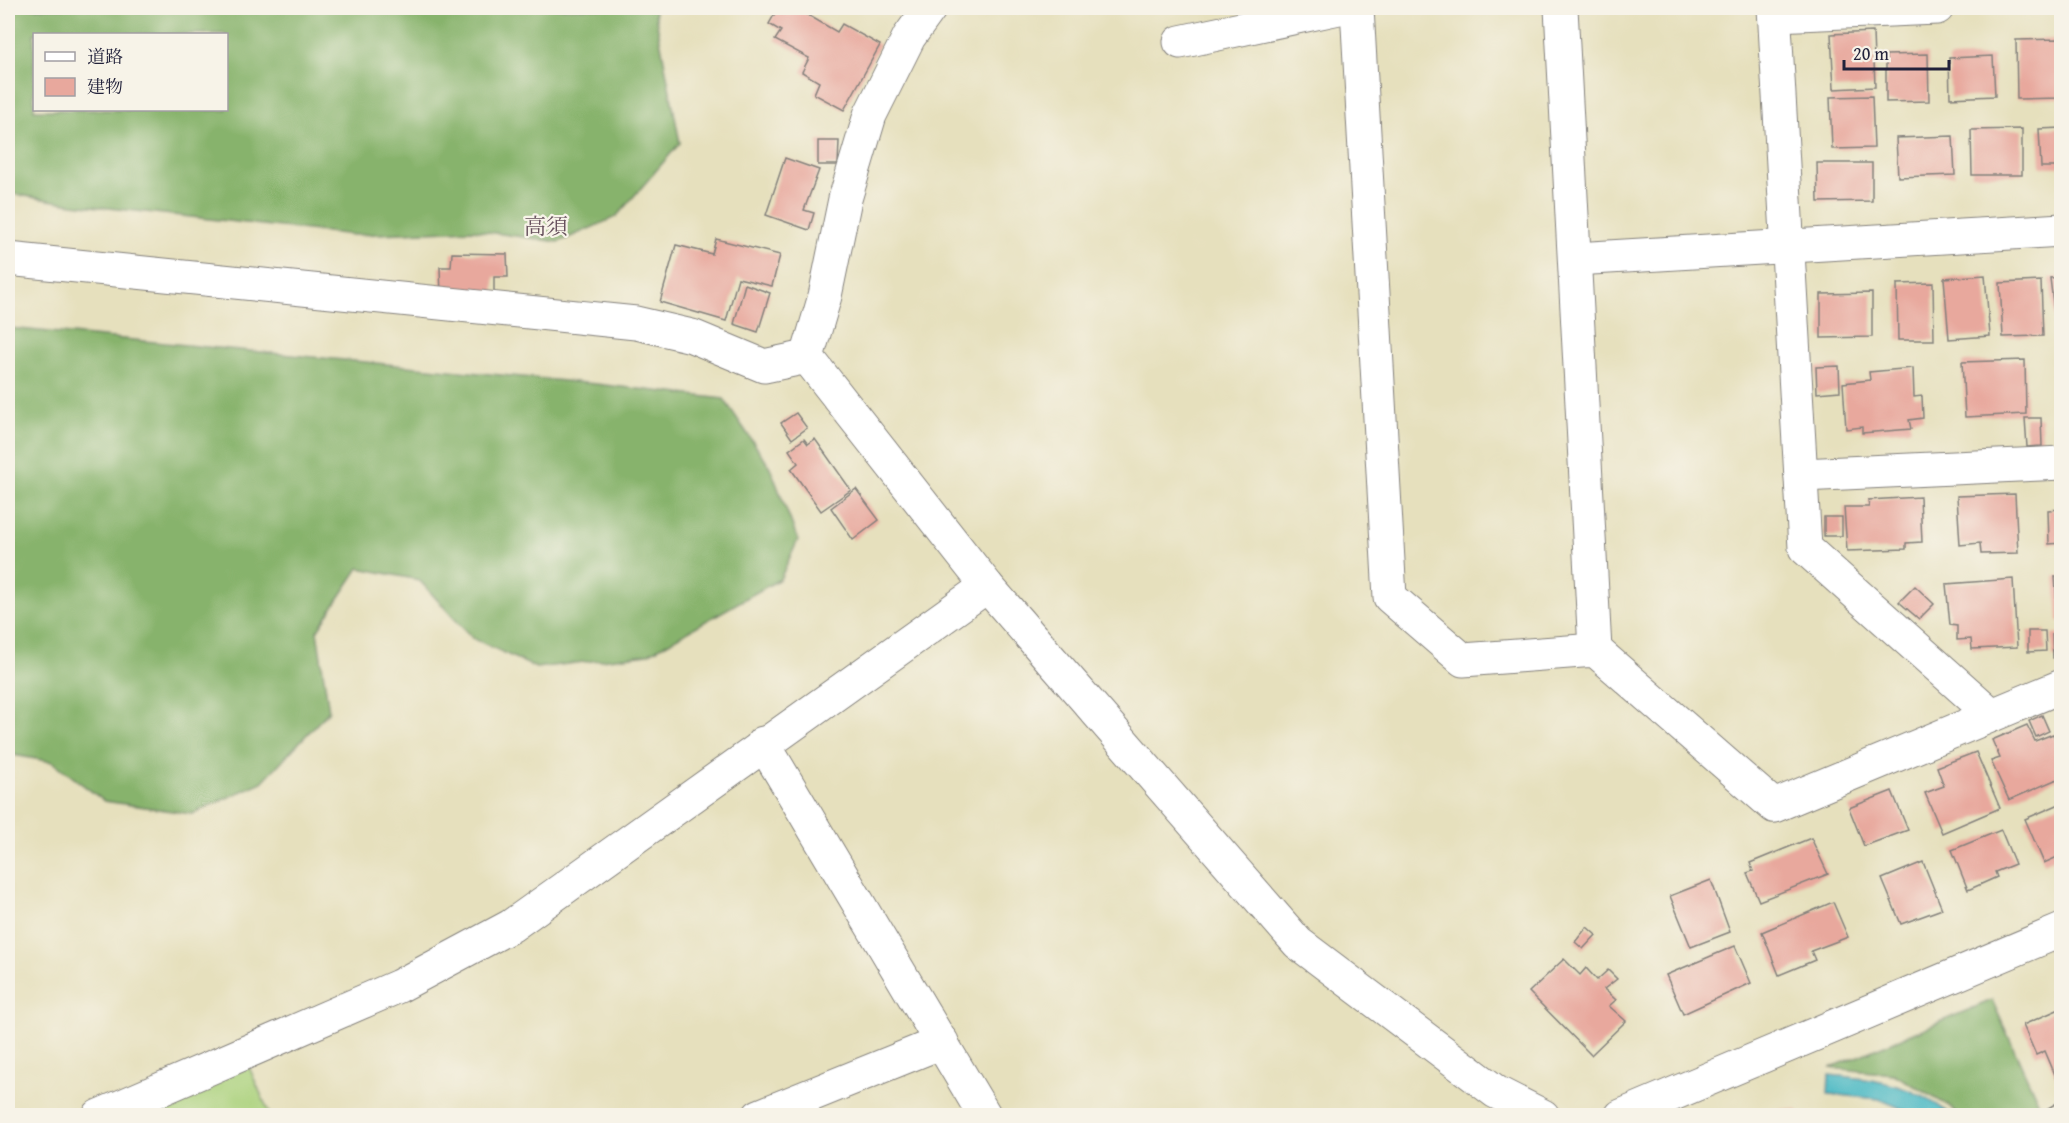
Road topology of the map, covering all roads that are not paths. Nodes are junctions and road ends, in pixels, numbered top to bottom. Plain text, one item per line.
1 (930, 8) edge
2 (1340, 8) edge
3 (1357, 8) edge
4 (1562, 8) edge
5 (1937, 8) edge
6 (1775, 11) edge
7 (1180, 42) dead end
8 (2061, 230) edge
9 (1788, 246) junction
10 (8, 259) edge
11 (1575, 259) junction
12 (807, 357) junction
13 (2061, 463) edge
14 (1801, 475) junction
15 (987, 586) junction
16 (1595, 650) junction
17 (2061, 686) edge
18 (1992, 715) junction
19 (764, 743) junction
20 (2061, 930) edge
21 (942, 1042) junction
22 (99, 1116) edge
23 (759, 1116) edge
24 (985, 1116) edge
25 (1543, 1116) edge
26 (1621, 1116) edge

1 - 12 street
2 - 7 street
3 - 16 street
4 - 11 street
5 - 6 street
6 - 9 street
8 - 9 street
9 - 11 street
9 - 14 street
10 - 12 street
11 - 16 street
12 - 15 street
13 - 14 street
14 - 18 street
15 - 19 street
15 - 25 street
16 - 18 street
17 - 18 street
19 - 21 street
19 - 22 street
20 - 26 street
21 - 23 street
21 - 24 street

